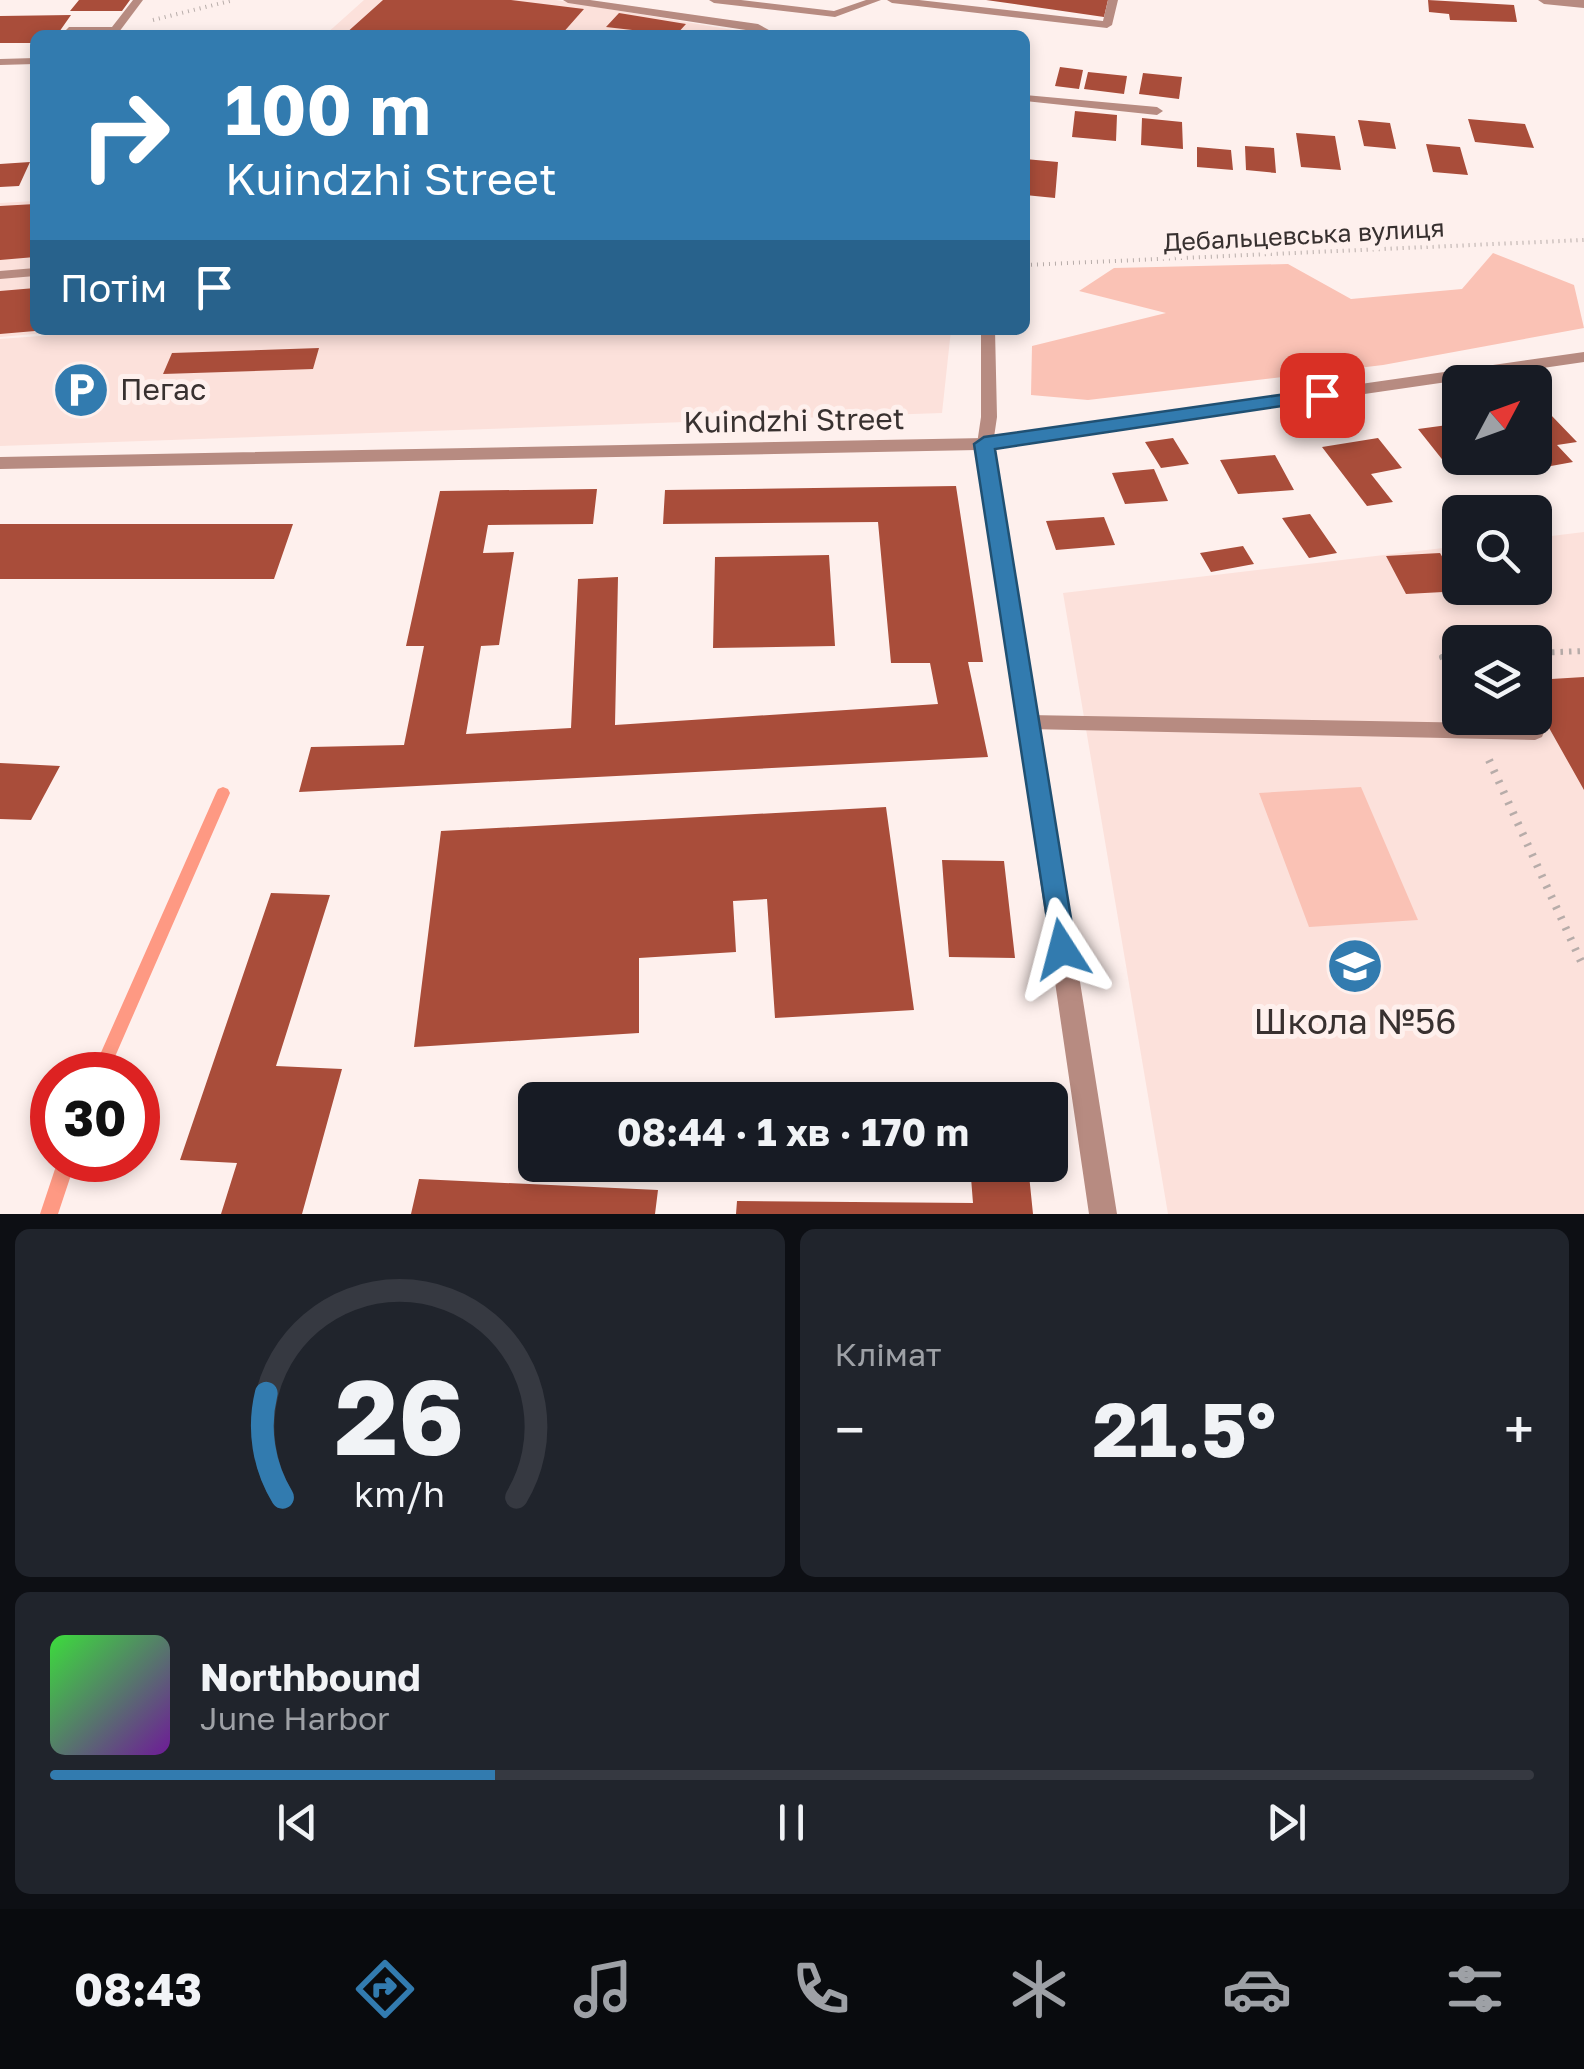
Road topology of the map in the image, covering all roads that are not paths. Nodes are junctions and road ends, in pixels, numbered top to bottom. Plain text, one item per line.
1 (138, 0) edge
2 (568, 0) edge
3 (714, 0) edge
4 (876, 0) edge
5 (892, 0) edge
6 (1113, 0) edge
7 (1544, 0) edge
8 (1584, 4) edge
9 (69, 30) edge
10 (115, 30) edge
11 (115, 30) edge
12 (764, 30) edge
13 (30, 61) edge
14 (0, 62) edge
15 (1030, 98) edge
16 (1158, 110) dead end
17 (30, 272) edge
18 (0, 275) edge
19 (988, 335) edge
20 (1584, 357) edge
21 (984, 444) junction
22 (0, 462) edge
23 (1028, 722) junction
24 (1442, 730) edge
25 (1103, 1214) edge

1 - 10 lane
2 - 12 lane
3 - 4 lane
5 - 6 lane
7 - 8 street
9 - 11 lane
13 - 14 lane
15 - 16 lane
17 - 18 lane
19 - 21 lane
20 - 21 street, Kuindzhi Street
21 - 22 street, Kuindzhi Street
21 - 23 street
23 - 24 lane
23 - 25 street

